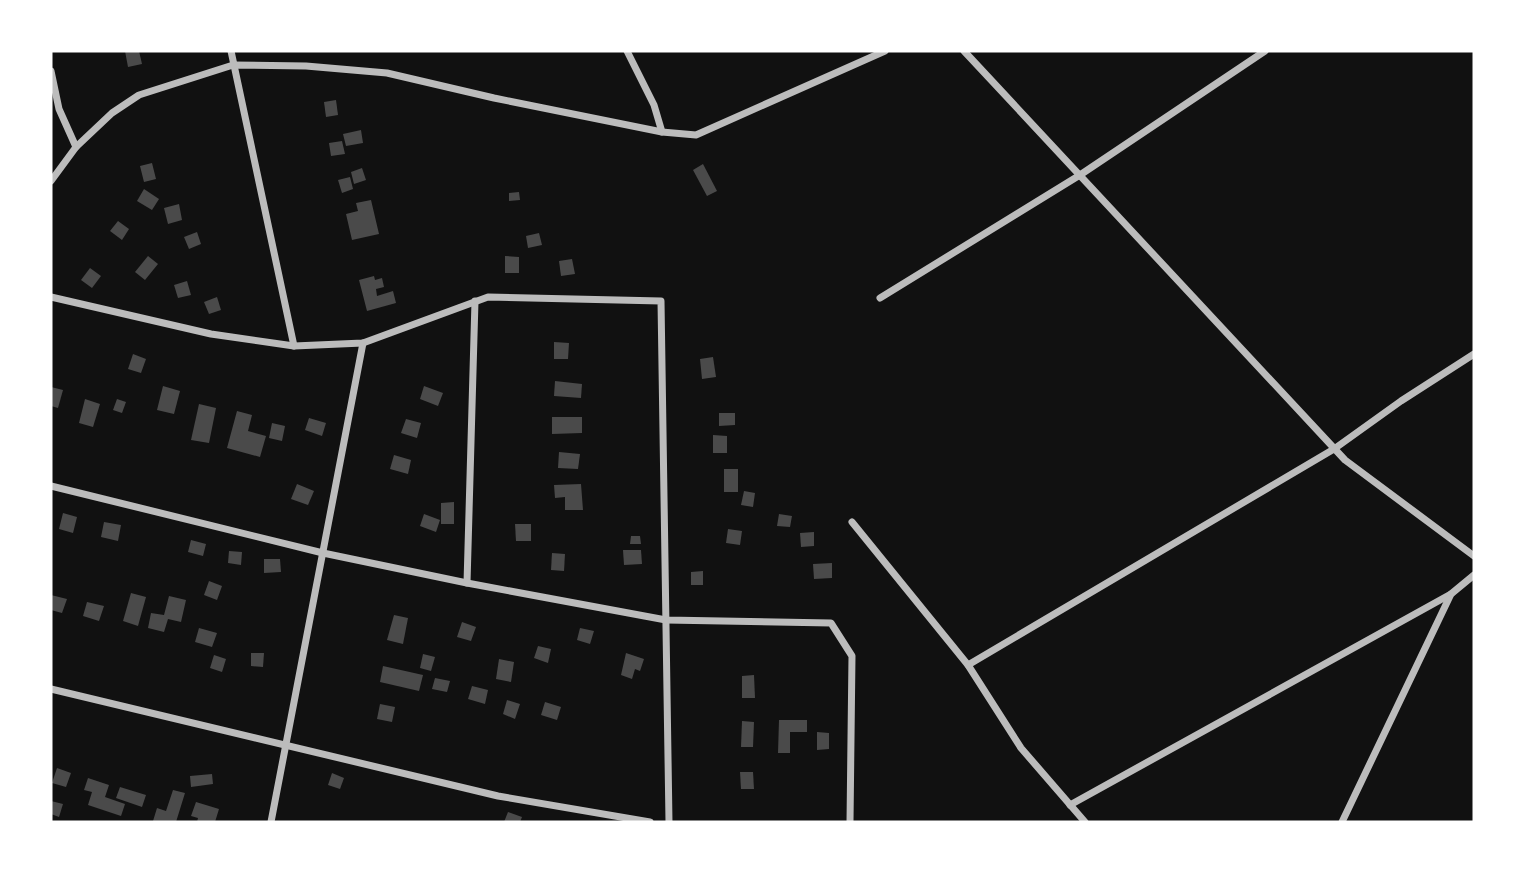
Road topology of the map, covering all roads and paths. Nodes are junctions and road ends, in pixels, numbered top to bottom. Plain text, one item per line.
1 (231, 51) edge
2 (627, 51) edge
3 (885, 51) edge
4 (964, 51) edge
5 (1265, 51) edge
6 (233, 65) junction
7 (51, 71) edge
8 (55, 108) edge
9 (662, 132) junction
10 (76, 147) junction
11 (1080, 175) junction
12 (51, 181) edge
13 (51, 297) edge
14 (880, 298) dead end
15 (475, 301) junction
16 (363, 343) junction
17 (293, 345) junction
18 (1474, 354) edge
19 (1334, 449) junction
20 (51, 486) edge
21 (852, 522) dead end
22 (323, 554) junction
23 (1474, 556) edge
24 (1474, 575) edge
25 (467, 583) junction
26 (1451, 594) junction
27 (666, 620) junction
28 (968, 665) junction
29 (51, 689) edge
30 (285, 746) junction
31 (1070, 804) junction
32 (271, 822) edge
33 (650, 822) edge
34 (669, 822) edge
35 (850, 822) edge
36 (1085, 822) edge
37 (1342, 822) edge

1 - 6 street
2 - 9 street
3 - 9 street
4 - 11 street
5 - 11 street
6 - 9 street
6 - 10 street
6 - 17 street
7 - 8 street
8 - 10 street
10 - 12 street
11 - 14 street
11 - 19 street
13 - 17 street
15 - 16 street
15 - 25 street
15 - 27 street
16 - 17 street
16 - 22 street
18 - 19 street
19 - 23 street
19 - 28 street
20 - 22 street
21 - 28 street
22 - 25 street
22 - 30 street
24 - 26 street
25 - 27 street
26 - 31 street
26 - 37 street
27 - 34 street
27 - 35 street
28 - 31 street
29 - 30 street
30 - 32 street
30 - 33 street
31 - 36 street

